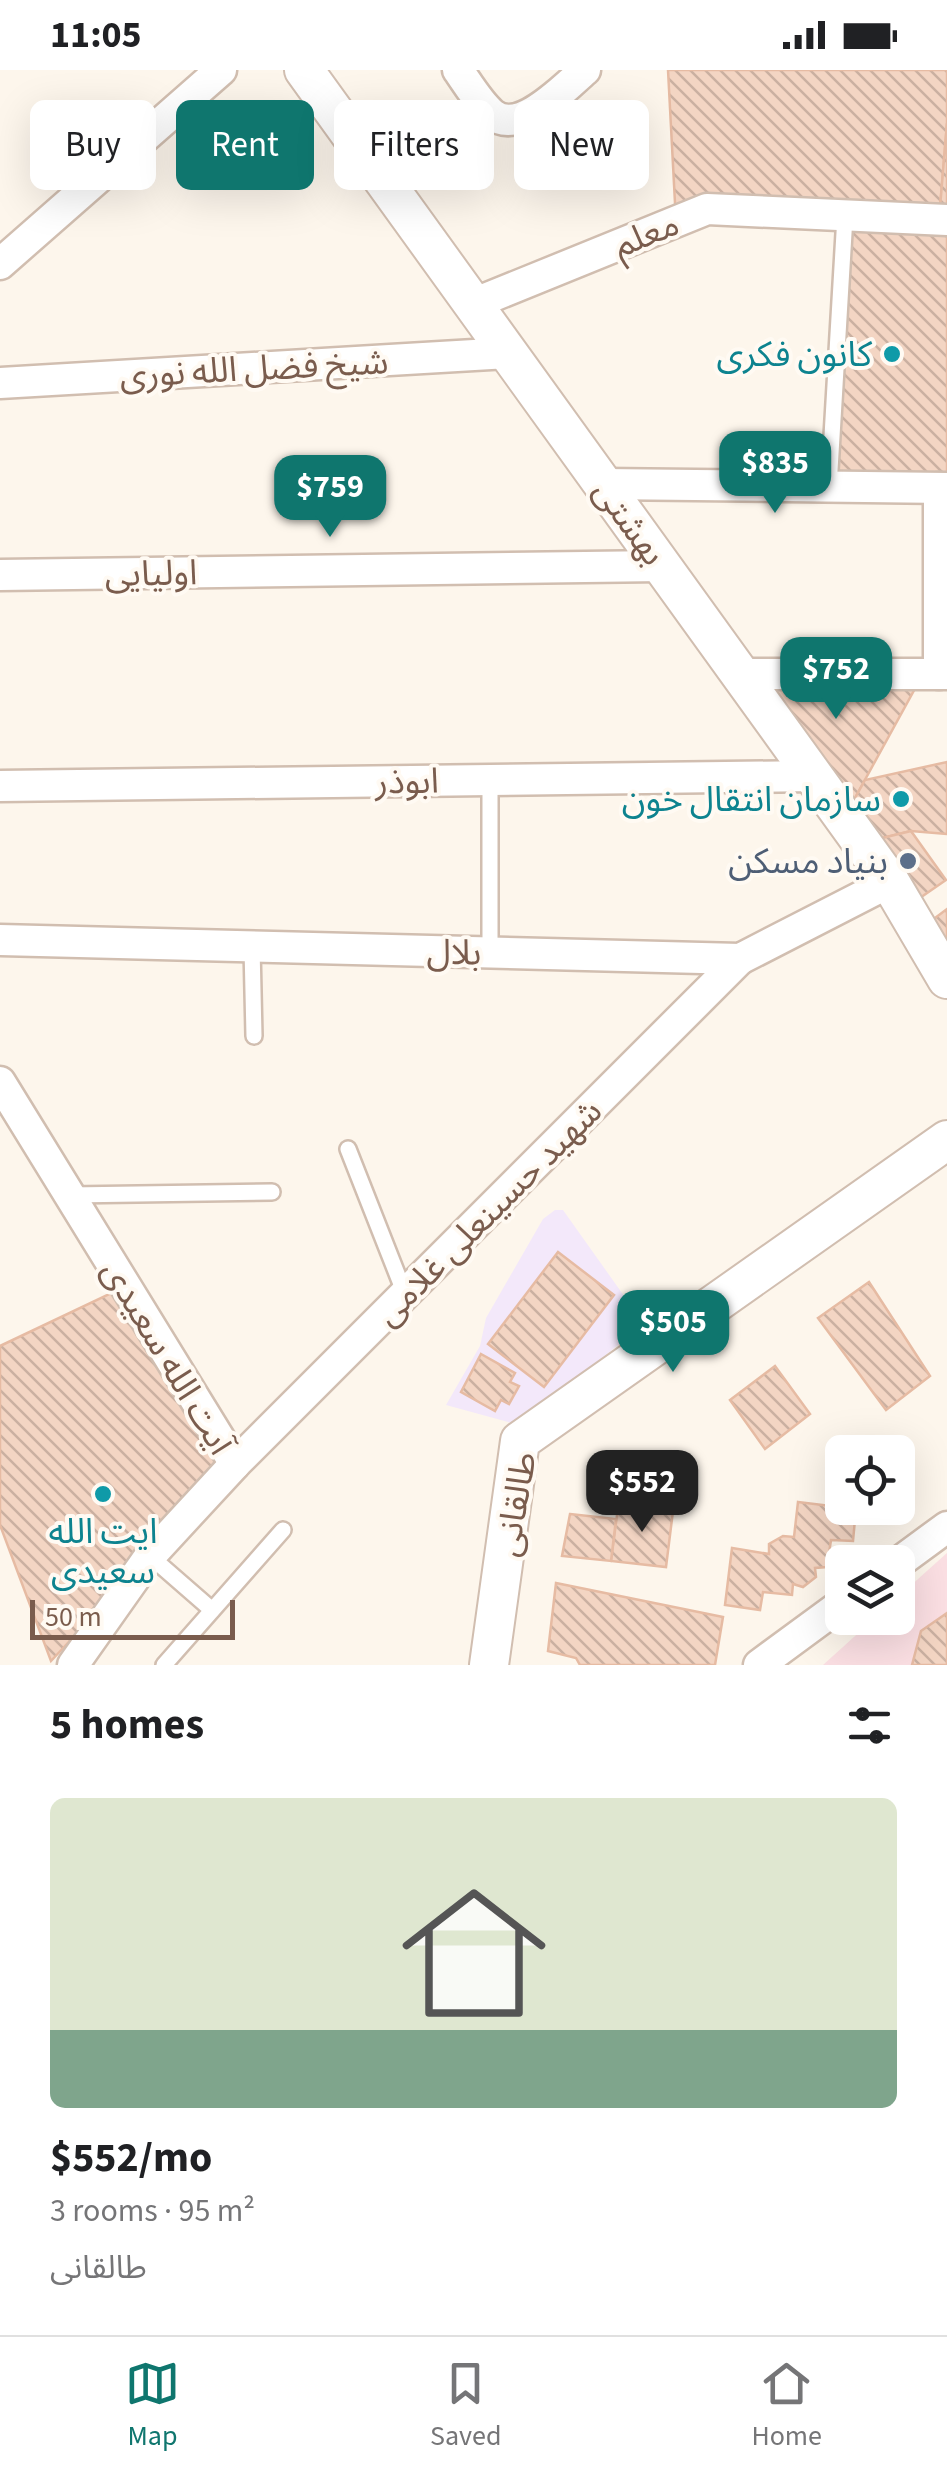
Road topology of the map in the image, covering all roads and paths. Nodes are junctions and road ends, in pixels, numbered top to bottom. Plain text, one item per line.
1 (221, 70) edge
2 (304, 70) edge
3 (458, 70) edge
4 (586, 70) edge
5 (845, 216) junction
6 (947, 220) edge
7 (0, 264) edge
8 (473, 304) junction
9 (508, 353) junction
10 (0, 383) edge
11 (603, 484) junction
12 (830, 487) junction
13 (943, 488) edge
14 (662, 566) junction
15 (0, 574) edge
16 (740, 674) junction
17 (943, 674) edge
18 (814, 776) junction
19 (490, 780) junction
20 (0, 786) edge
21 (890, 882) junction
22 (0, 940) edge
23 (252, 947) junction
24 (490, 953) junction
25 (740, 959) junction
26 (947, 980) edge
27 (254, 1036) dead end
28 (0, 1082) edge
29 (947, 1140) edge
30 (348, 1149) dead end
31 (272, 1192) dead end
32 (70, 1195) junction
33 (405, 1294) junction
34 (235, 1464) junction
35 (947, 1527) edge
36 (283, 1530) dead end
37 (915, 1551) edge
38 (150, 1556) junction
39 (212, 1610) junction
40 (825, 1616) edge
41 (73, 1665) edge
42 (164, 1665) edge
43 (489, 1665) edge
44 (758, 1665) edge

1 - 7 street
2 - 8 street, بهشتی
3 - 4 street
5 - 6 street, معلم
5 - 8 street, معلم
5 - 12 lane
8 - 9 street, بهشتی
9 - 10 street, شیخ فضل الله نوری
9 - 11 street, بهشتی
11 - 12 street
11 - 14 street, بهشتی
12 - 13 street
13 - 17 street
14 - 15 street, اولیایی
14 - 16 street, بهشتی
16 - 17 street
16 - 18 street, بهشتی
18 - 19 street, ابوذر
18 - 21 street, بهشتی
19 - 20 street, ابوذر
19 - 24 lane
21 - 25 street, بلال
21 - 26 street, بهشتی
22 - 23 street, بلال
23 - 24 street, بلال
23 - 27 lane
24 - 25 street, بلال
25 - 33 street, شهید حسینعلی غلامی
28 - 32 street, آیت الله سعیدی
29 - 43 street, طالقانی
30 - 33 lane
31 - 32 lane
32 - 34 street, آیت الله سعیدی
33 - 34 street, شهید حسینعلی غلامی
34 - 38 street, آیت الله سعیدی
35 - 37 street
36 - 39 lane
38 - 39 lane
38 - 41 street, آیت الله سعیدی
39 - 42 lane
40 - 44 street

